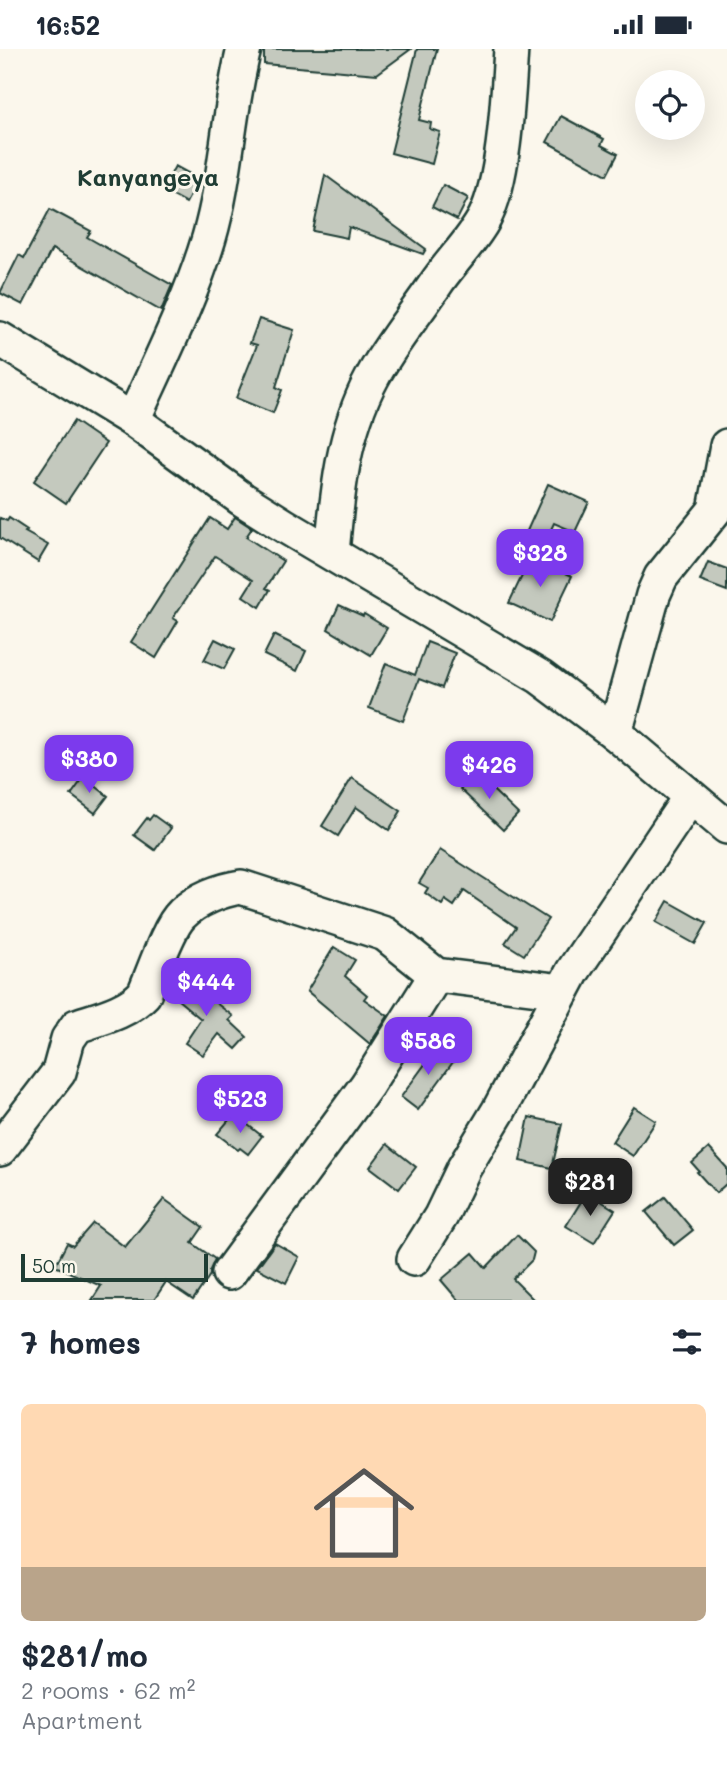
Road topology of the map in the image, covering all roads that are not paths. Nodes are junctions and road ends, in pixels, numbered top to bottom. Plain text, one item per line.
1 (243, 49) edge
2 (511, 49) edge
3 (0, 339) edge
4 (133, 420) junction
5 (727, 446) edge
6 (332, 553) junction
7 (615, 733) junction
8 (690, 797) junction
9 (727, 827) edge
10 (436, 975) junction
11 (562, 991) junction
12 (0, 1149) edge
13 (414, 1259) dead end
14 (229, 1273) dead end

1 - 4 street
2 - 6 street
3 - 4 street
4 - 6 street
5 - 7 street
6 - 7 street
7 - 8 street
8 - 9 street
8 - 11 street
10 - 11 street
10 - 12 street
10 - 14 street
11 - 13 street

